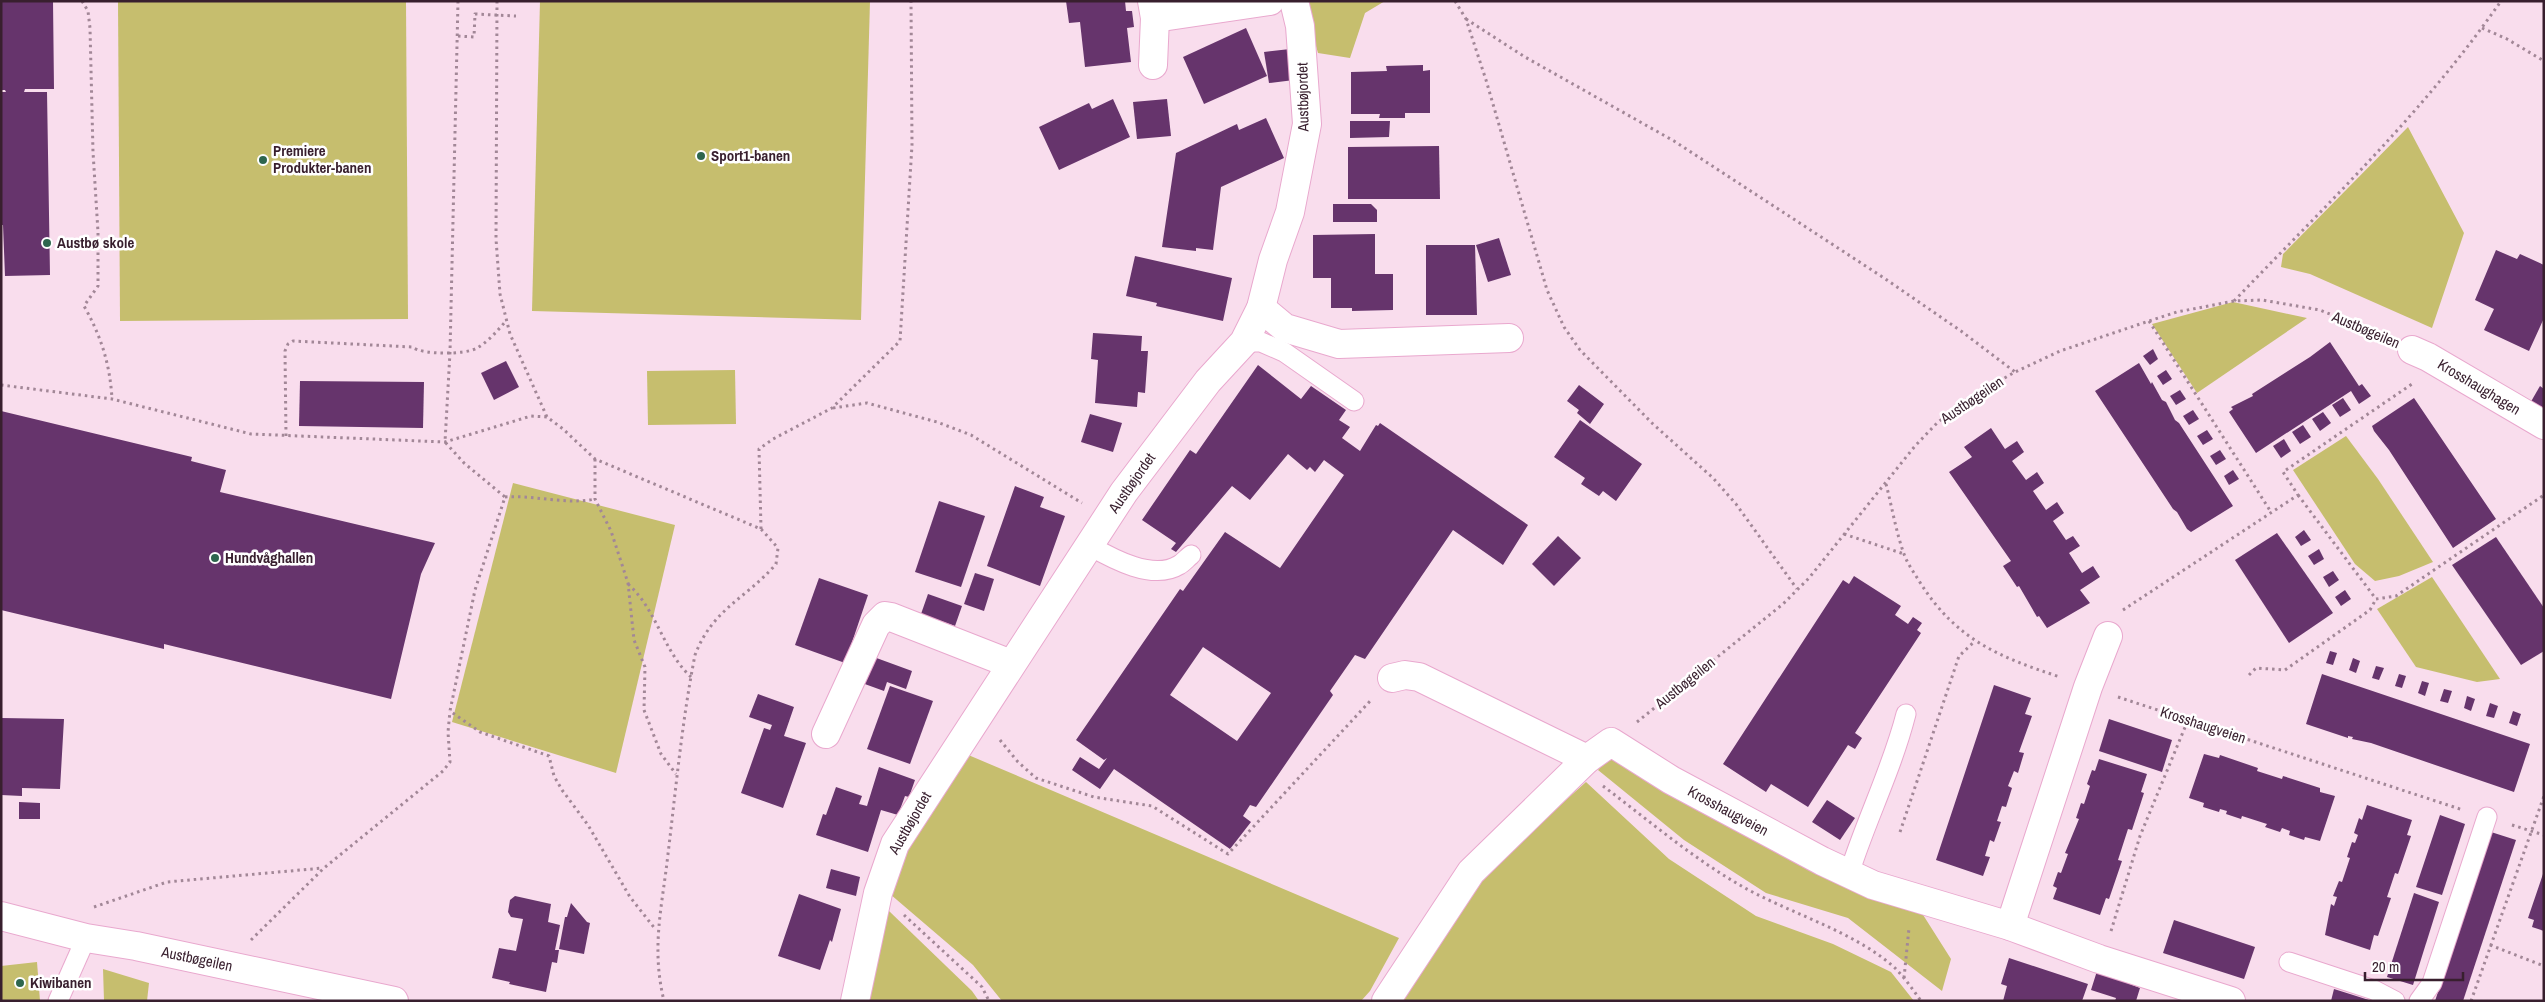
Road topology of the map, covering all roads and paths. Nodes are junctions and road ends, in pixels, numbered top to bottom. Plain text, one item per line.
1 (82, 1) edge
2 (458, 1) edge
3 (497, 1) edge
4 (911, 1) edge
5 (1270, 1) edge
6 (1294, 1) edge
7 (1455, 1) edge
8 (2501, 1) edge
9 (1154, 10) edge
10 (497, 15) junction
11 (516, 16) dead end
12 (1466, 19) junction
13 (2482, 28) junction
14 (458, 36) junction
15 (2544, 61) edge
16 (1153, 64) dead end
17 (2234, 301) junction
18 (1261, 308) junction
19 (506, 320) junction
20 (2149, 321) junction
21 (1509, 338) dead end
22 (1244, 342) junction
23 (450, 352) junction
24 (2420, 353) junction
25 (2015, 372) junction
26 (1, 385) edge
27 (112, 399) junction
28 (1354, 401) dead end
29 (832, 408) junction
30 (546, 418) junction
31 (2544, 426) edge
32 (286, 436) junction
33 (445, 442) junction
34 (595, 459) junction
35 (1886, 483) junction
36 (2298, 495) junction
37 (2544, 496) edge
38 (505, 497) junction
39 (596, 499) junction
40 (2270, 512) junction
41 (1108, 518) junction
42 (761, 529) junction
43 (1844, 534) junction
44 (1090, 546) junction
45 (1904, 554) junction
46 (1191, 555) dead end
47 (628, 583) junction
48 (1797, 590) junction
49 (2376, 599) junction
50 (2108, 636) joint
51 (1974, 642) junction
52 (1011, 664) junction
53 (2249, 675) dead end
54 (691, 678) junction
55 (1392, 678) joint
56 (2088, 687) junction
57 (450, 711) junction
58 (980, 713) junction
59 (1906, 714) dead end
60 (2188, 720) junction
61 (826, 734) dead end
62 (1611, 742) junction
63 (1583, 763) junction
64 (676, 774) junction
65 (2544, 796) edge
66 (2487, 817) junction
67 (1900, 832) dead end
68 (2532, 832) junction
69 (2544, 836) edge
70 (324, 868) junction
71 (1849, 874) junction
72 (878, 893) junction
73 (1915, 898) junction
74 (90, 909) dead end
75 (1, 916) edge
76 (2010, 926) junction
77 (657, 930) junction
78 (86, 938) junction
79 (2490, 945) junction
80 (2099, 959) junction
81 (2289, 962) dead end
82 (2544, 966) edge
83 (242, 969) junction
84 (1904, 978) junction
85 (2225, 1000) edge
86 (58, 1001) edge
87 (394, 1001) edge
88 (664, 1001) edge
89 (855, 1001) edge
90 (989, 1001) edge
91 (1386, 1001) edge
92 (1921, 1001) edge
93 (2395, 1001) edge
94 (2419, 1001) edge
95 (2471, 1001) edge

1 - 27 path
2 - 14 path
3 - 10 path
4 - 29 path
5 - 9 street
6 - 18 street, Austbøjordet
7 - 12 path
8 - 13 path
9 - 16 street
10 - 11 path
10 - 14 path
10 - 19 path
12 - 25 path
12 - 48 path
13 - 15 path
13 - 17 path
14 - 23 path
17 - 20 path, Austbøgeilen
17 - 24 path, Austbøgeilen
18 - 21 street
18 - 22 street, Austbøjordet
19 - 23 path
19 - 30 path
20 - 25 path, Austbøgeilen
20 - 40 path
22 - 28 lane
22 - 41 street, Austbøjordet
23 - 32 path
23 - 33 path
24 - 31 street, Krosshaughagen
24 - 36 path
25 - 35 path, Austbøgeilen
26 - 27 path
27 - 32 path
29 - 41 path
29 - 42 path
30 - 33 path
30 - 34 path
32 - 33 path
33 - 38 path
34 - 39 path
34 - 42 path
35 - 43 path, Austbøgeilen
35 - 45 path, Krosshaugveien
36 - 40 path
36 - 49 path
37 - 49 path
38 - 39 path
38 - 57 path
39 - 47 path
40 - 50 path
41 - 44 street, Austbøjordet
42 - 54 path
43 - 45 path
43 - 48 path, Austbøgeilen
44 - 46 lane
44 - 52 street, Austbøjordet
45 - 51 path, Krosshaugveien
47 - 54 path
47 - 64 path
48 - 62 path, Austbøgeilen
49 - 53 path
50 - 56 street
51 - 56 path, Krosshaugveien
51 - 67 path
52 - 58 street, Austbøjordet
52 - 61 street
54 - 64 path
55 - 58 path
55 - 63 street
56 - 60 path, Krosshaugveien
56 - 76 street
57 - 70 path
57 - 77 path
58 - 72 street, Austbøjordet
59 - 71 lane
60 - 66 path, Krosshaugveien
60 - 80 path
62 - 63 street
62 - 71 street, Krosshaugveien
63 - 84 path
63 - 91 street
64 - 77 path
65 - 68 path
66 - 68 path, Krosshaugveien
66 - 94 lane
68 - 69 path, Krosshaugveien
68 - 79 path
70 - 74 path
70 - 83 path
71 - 73 street, Krosshaugveien
72 - 89 street, Austbøjordet
72 - 90 path
73 - 76 street, Krosshaugveien
73 - 84 path
75 - 78 street, Austbøgeilen
76 - 80 street, Krosshaugveien
77 - 88 path
78 - 83 street, Austbøgeilen
78 - 86 lane
79 - 82 path
79 - 95 path
80 - 85 street, Krosshaugveien
81 - 93 lane
83 - 87 street, Austbøgeilen
84 - 92 path

